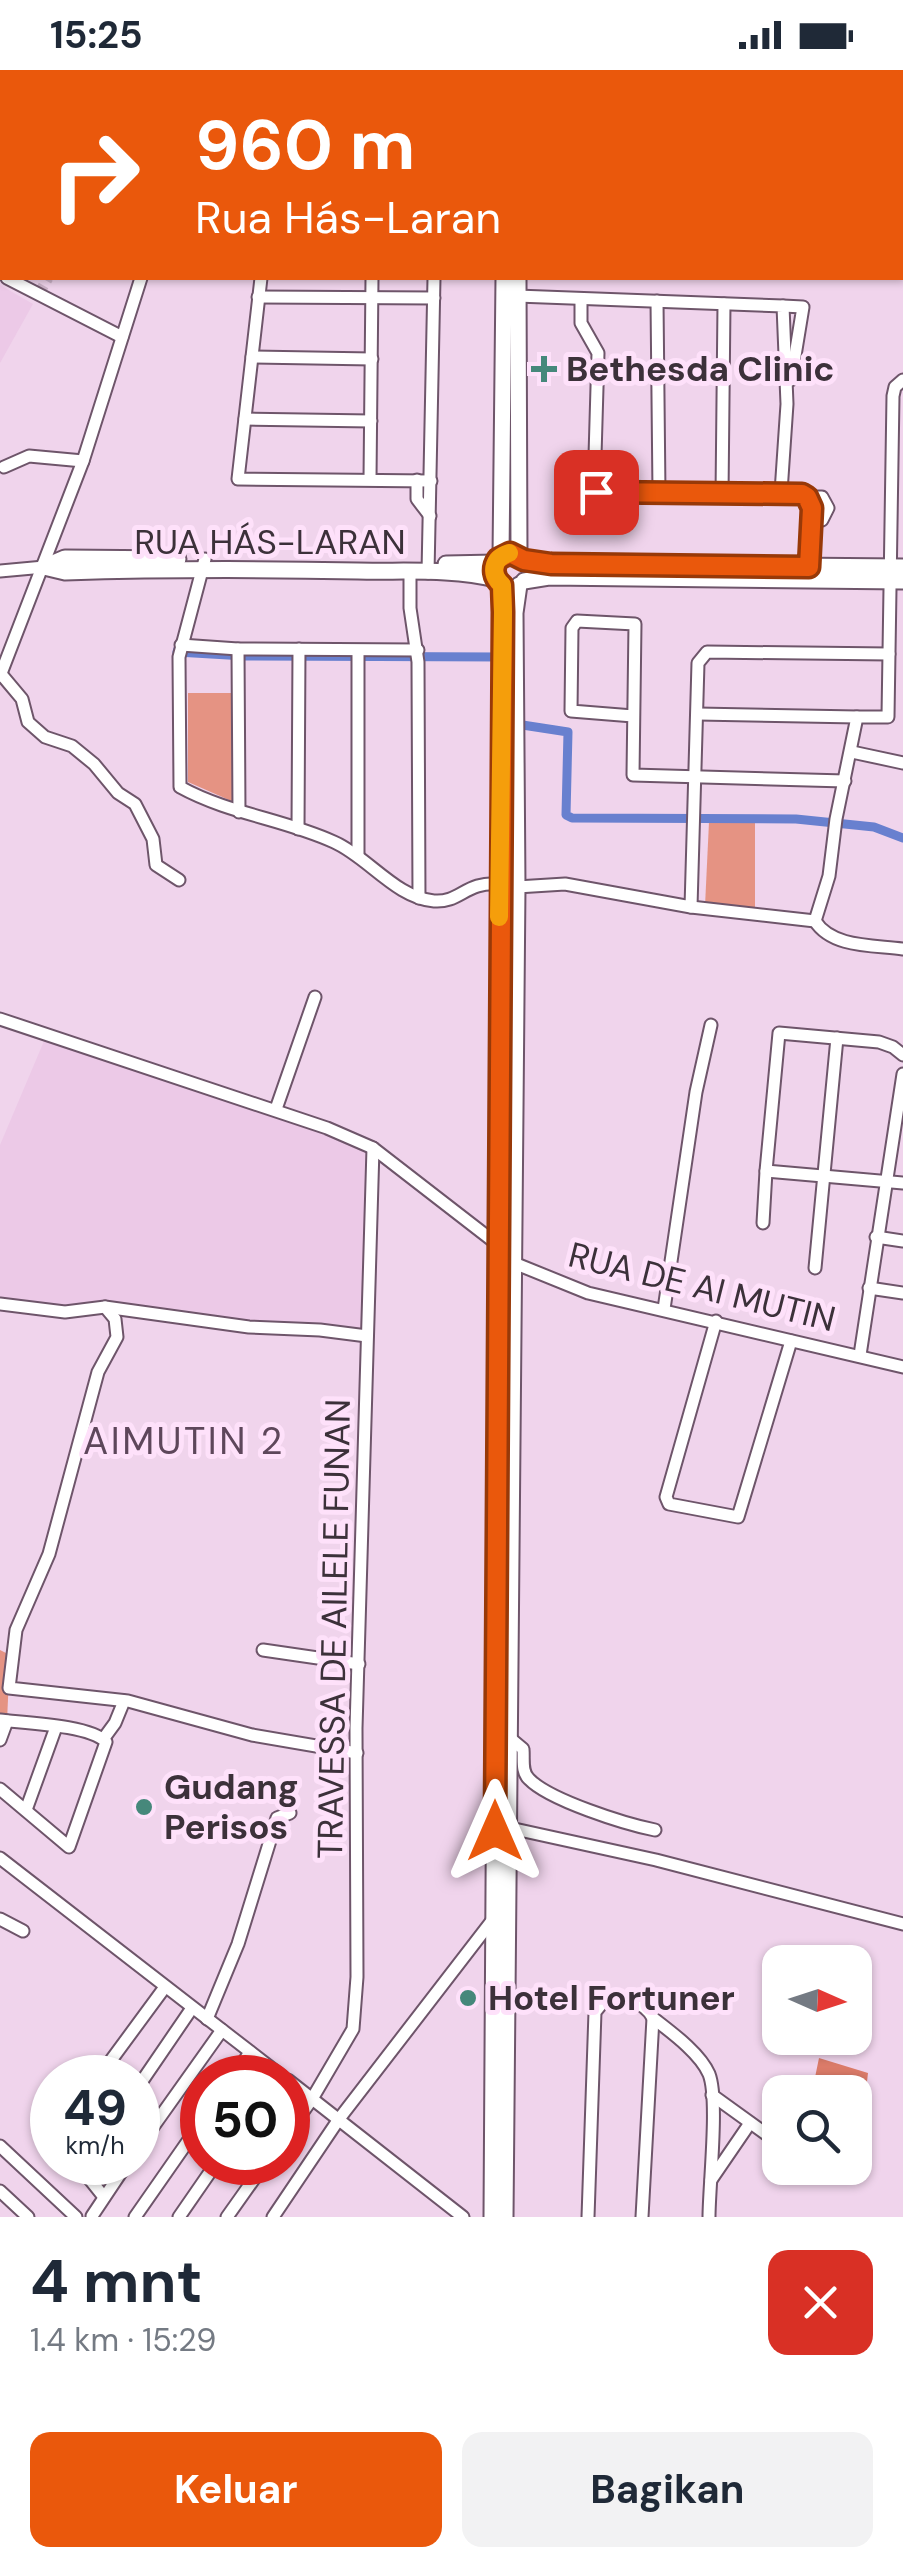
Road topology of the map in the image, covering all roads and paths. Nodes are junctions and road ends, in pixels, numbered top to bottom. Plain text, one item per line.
1 (13, 280) edge
2 (141, 280) edge
3 (261, 280) edge
4 (372, 280) edge
5 (434, 280) edge
6 (504, 280) edge
7 (518, 280) edge
8 (517, 296) junction
9 (258, 297) junction
10 (372, 297) junction
11 (434, 298) junction
12 (581, 300) junction
13 (658, 301) junction
14 (724, 304) junction
15 (783, 306) junction
16 (122, 337) junction
17 (252, 357) junction
18 (372, 359) junction
19 (903, 380) edge
20 (788, 404) junction
21 (244, 419) junction
22 (371, 421) junction
23 (83, 461) junction
24 (4, 467) dead end
25 (370, 479) junction
26 (417, 480) junction
27 (431, 481) junction
28 (781, 492) junction
29 (659, 493) junction
30 (722, 494) junction
31 (430, 516) junction
32 (522, 558) junction
33 (204, 563) junction
34 (44, 567) junction
35 (428, 568) junction
36 (0, 571) edge
37 (801, 571) junction
38 (410, 572) junction
39 (897, 574) edge
40 (506, 575) junction
41 (180, 651) junction
42 (238, 654) junction
43 (889, 654) junction
44 (299, 655) junction
45 (359, 656) junction
46 (418, 656) junction
47 (1, 675) edge
48 (896, 702) edge
49 (698, 714) junction
50 (633, 716) junction
51 (857, 717) junction
52 (852, 752) junction
53 (903, 763) edge
54 (695, 775) junction
55 (845, 781) junction
56 (239, 812) junction
57 (298, 829) junction
58 (358, 856) junction
59 (179, 880) dead end
60 (499, 884) junction
61 (518, 887) junction
62 (419, 898) junction
63 (692, 907) junction
64 (816, 921) junction
65 (903, 949) edge
66 (316, 997) dead end
67 (0, 1019) edge
68 (711, 1025) dead end
69 (837, 1038) junction
70 (903, 1055) edge
71 (903, 1074) edge
72 (276, 1109) junction
73 (372, 1148) junction
74 (766, 1171) junction
75 (826, 1176) junction
76 (886, 1180) junction
77 (903, 1183) edge
78 (763, 1224) dead end
79 (876, 1237) junction
80 (903, 1241) edge
81 (497, 1244) junction
82 (514, 1263) junction
83 (815, 1268) dead end
84 (869, 1288) junction
85 (903, 1293) edge
86 (0, 1304) edge
87 (104, 1307) junction
88 (664, 1309) junction
89 (716, 1320) junction
90 (368, 1336) junction
91 (790, 1341) junction
92 (860, 1355) junction
93 (903, 1367) edge
94 (264, 1650) dead end
95 (359, 1664) junction
96 (124, 1700) junction
97 (4, 1721) edge
98 (56, 1727) junction
99 (104, 1738) junction
100 (511, 1739) junction
101 (0, 1740) edge
102 (357, 1753) junction
103 (0, 1790) edge
104 (26, 1810) junction
105 (290, 1813) dead end
106 (510, 1828) junction
107 (655, 1830) dead end
108 (0, 1858) edge
109 (494, 1918) junction
110 (0, 1919) edge
111 (903, 1924) edge
112 (23, 1931) dead end
113 (165, 1987) junction
114 (192, 2008) junction
115 (653, 2018) junction
116 (207, 2019) junction
117 (222, 2030) junction
118 (250, 2052) junction
119 (115, 2055) edge
120 (160, 2055) edge
121 (248, 2055) edge
122 (254, 2055) edge
123 (712, 2095) junction
124 (312, 2099) junction
125 (310, 2102) edge
126 (160, 2117) edge
127 (339, 2119) junction
128 (750, 2123) junction
129 (762, 2131) edge
130 (0, 2146) edge
131 (180, 2153) edge
132 (710, 2180) junction
133 (95, 2185) edge
134 (112, 2185) edge
135 (201, 2185) edge
136 (249, 2185) edge
137 (0, 2191) edge
138 (104, 2197) junction
139 (28, 2217) edge
140 (76, 2217) edge
141 (93, 2217) edge
142 (135, 2217) edge
143 (179, 2217) edge
144 (226, 2217) edge
145 (273, 2217) edge
146 (463, 2217) edge
147 (492, 2217) edge
148 (506, 2217) edge
149 (588, 2217) edge
150 (642, 2217) edge
151 (709, 2217) edge

1 - 16 street
2 - 16 street
3 - 9 street
4 - 10 street
5 - 11 street
6 - 40 main road
7 - 8 main road
8 - 12 street
8 - 32 main road
9 - 10 street
9 - 17 street
10 - 11 street
10 - 18 street
11 - 27 street
12 - 13 street
12 - 29 street
13 - 14 street
13 - 29 street
14 - 15 street
14 - 30 street
15 - 20 street
15 - 20 street
16 - 23 street
17 - 18 street
17 - 21 street
18 - 22 street
19 - 39 street
20 - 28 street
21 - 22 street
21 - 25 street
22 - 25 street
23 - 24 street
23 - 34 street
25 - 26 street
26 - 27 street
26 - 31 street
27 - 31 street
28 - 30 street
28 - 37 street
29 - 30 street
31 - 35 street
32 - 37 main road, RUA HÁS-LARAN
32 - 40 main road, RUA HÁS-LARAN
32 - 40 main road
33 - 34 main road, RUA HÁS-LARAN
33 - 35 main road, RUA HÁS-LARAN
33 - 38 main road, RUA HÁS-LARAN
33 - 41 street
34 - 36 street, RUA HÁS-LARAN
34 - 47 street
35 - 38 main road, RUA HÁS-LARAN
35 - 40 main road, RUA HÁS-LARAN
37 - 39 main road, RUA HÁS-LARAN
37 - 40 main road, RUA HÁS-LARAN
38 - 46 street
39 - 43 street
40 - 60 main road
40 - 61 main road
41 - 42 street
41 - 56 street
42 - 44 street
42 - 56 street
43 - 48 street
43 - 49 street
44 - 45 street
44 - 57 street
45 - 46 street
45 - 58 street
46 - 62 street
47 - 59 street
48 - 51 street
49 - 51 street
49 - 54 street
50 - 50 street
50 - 54 street
51 - 52 street
52 - 53 street
52 - 55 street
54 - 55 street
54 - 63 street
55 - 64 street
56 - 57 street
57 - 58 street
58 - 62 street
60 - 62 street
60 - 81 main road
61 - 63 street
61 - 82 main road
63 - 64 street
64 - 65 street
66 - 72 street
67 - 72 street, RUA DE AI MUTIN
68 - 88 street
69 - 70 street
69 - 74 street
69 - 75 street
71 - 76 street
72 - 73 street, RUA DE AI MUTIN
73 - 81 street, RUA DE AI MUTIN
73 - 90 street, TRAVESSA DE AILELE FUNAN
74 - 75 street
74 - 78 street
75 - 76 street
75 - 83 street
76 - 77 street
76 - 79 street
79 - 80 street
79 - 84 street
81 - 82 street, RUA DE AI MUTIN
81 - 109 main road
82 - 88 street, RUA DE AI MUTIN
82 - 100 main road
84 - 85 street
84 - 92 street
86 - 87 street
87 - 90 street
87 - 96 street
88 - 89 street, RUA DE AI MUTIN
89 - 91 street, RUA DE AI MUTIN
89 - 91 street
90 - 95 street, TRAVESSA DE AILELE FUNAN
91 - 92 street, RUA DE AI MUTIN
92 - 93 street, RUA DE AI MUTIN
94 - 95 street
95 - 102 street, TRAVESSA DE AILELE FUNAN
96 - 99 street
96 - 102 street
97 - 98 street
97 - 101 street
98 - 99 street
98 - 104 street
99 - 104 street
100 - 106 main road
100 - 107 street
102 - 124 street, TRAVESSA DE AILELE FUNAN
103 - 104 street
105 - 116 street
106 - 111 street
106 - 148 main road
108 - 113 street
109 - 127 street
109 - 147 main road
110 - 112 street
113 - 114 street
113 - 119 street
114 - 116 street
114 - 120 street
115 - 123 street
115 - 149 street
115 - 150 street
116 - 117 street
117 - 118 street
117 - 126 street
118 - 121 street
118 - 122 street
123 - 128 street
123 - 132 street
124 - 125 street, TRAVESSA DE AILELE FUNAN
124 - 127 street
127 - 145 street
127 - 146 street
128 - 129 street
128 - 132 street
130 - 140 street
131 - 142 street
132 - 151 street
133 - 138 street
134 - 138 street
135 - 143 street
136 - 144 street
137 - 139 street
138 - 141 street

